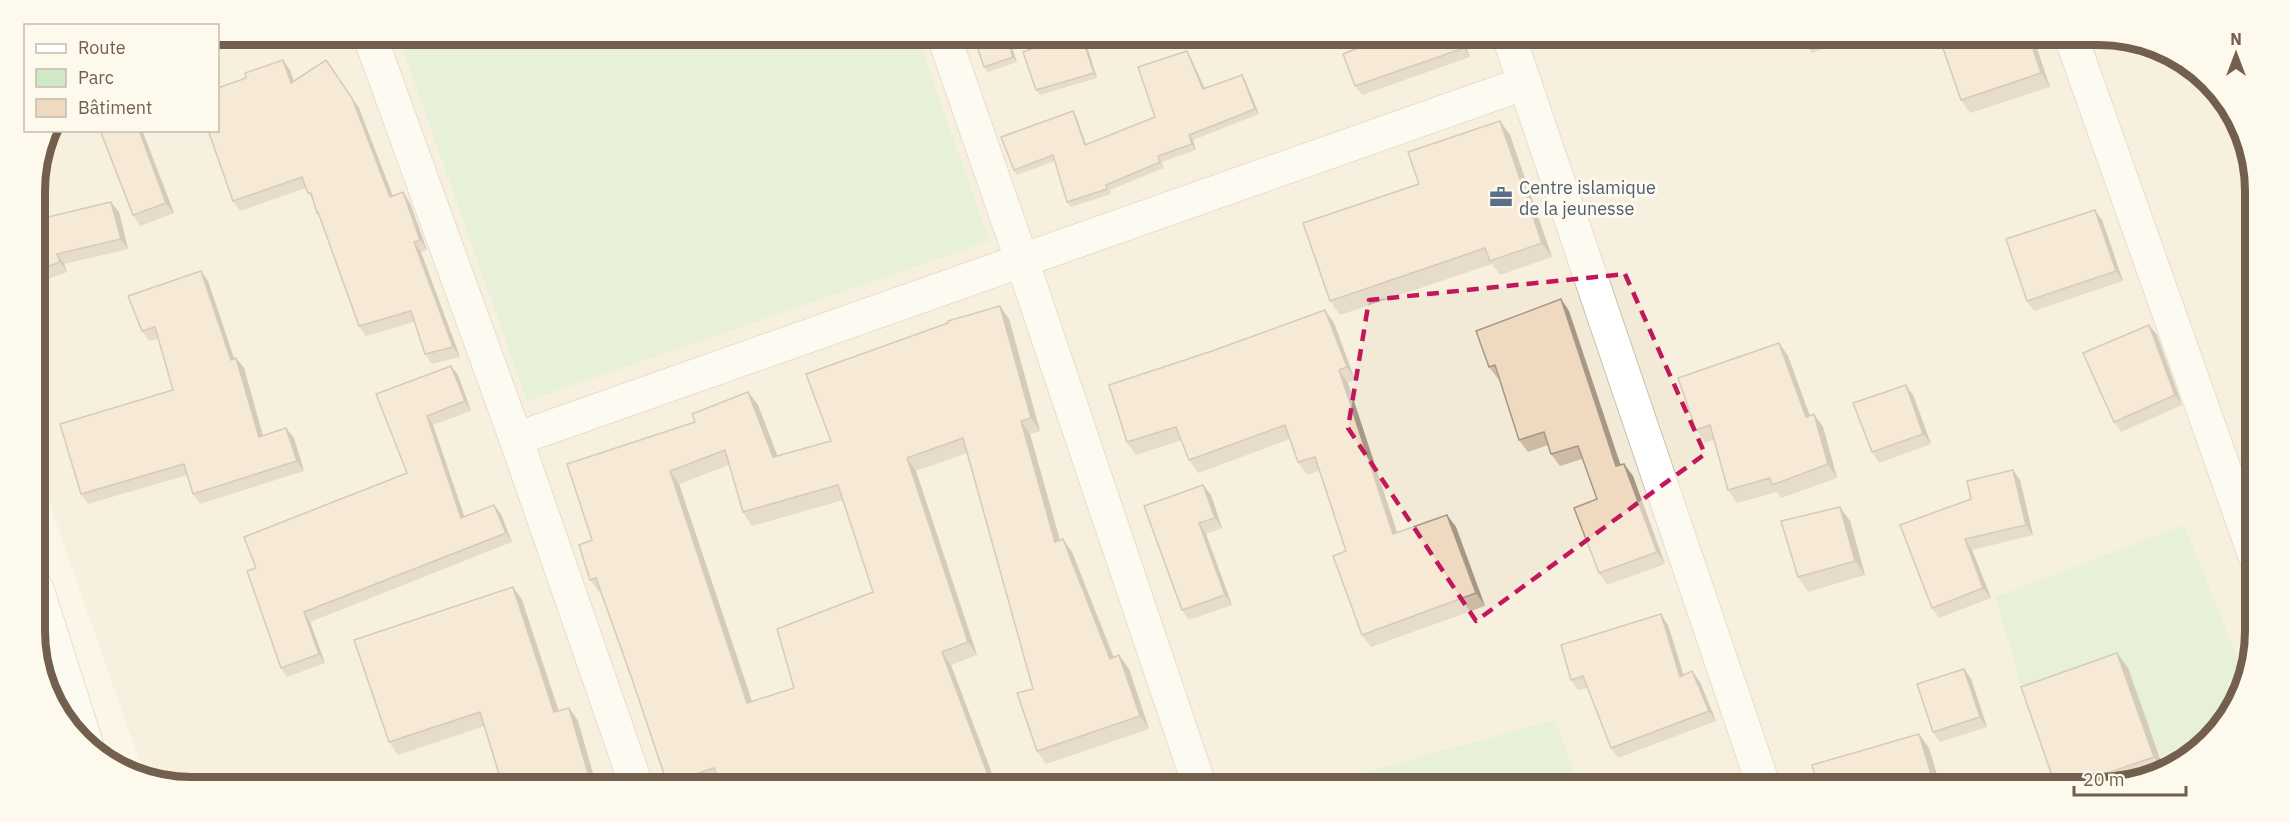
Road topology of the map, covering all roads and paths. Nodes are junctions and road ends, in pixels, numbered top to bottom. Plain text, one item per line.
1 (373, 45) edge
2 (947, 45) edge
3 (1512, 45) edge
4 (2074, 45) edge
5 (1525, 83) junction
6 (1022, 261) junction
7 (516, 439) junction
8 (2245, 528) edge
9 (45, 614) edge
10 (81, 727) edge
11 (633, 777) edge
12 (1197, 777) edge
13 (1761, 777) edge

1 - 7 street
2 - 6 street
3 - 5 street
4 - 8 street
5 - 6 street
5 - 13 street
6 - 7 street
6 - 12 street
7 - 11 street
9 - 10 street

